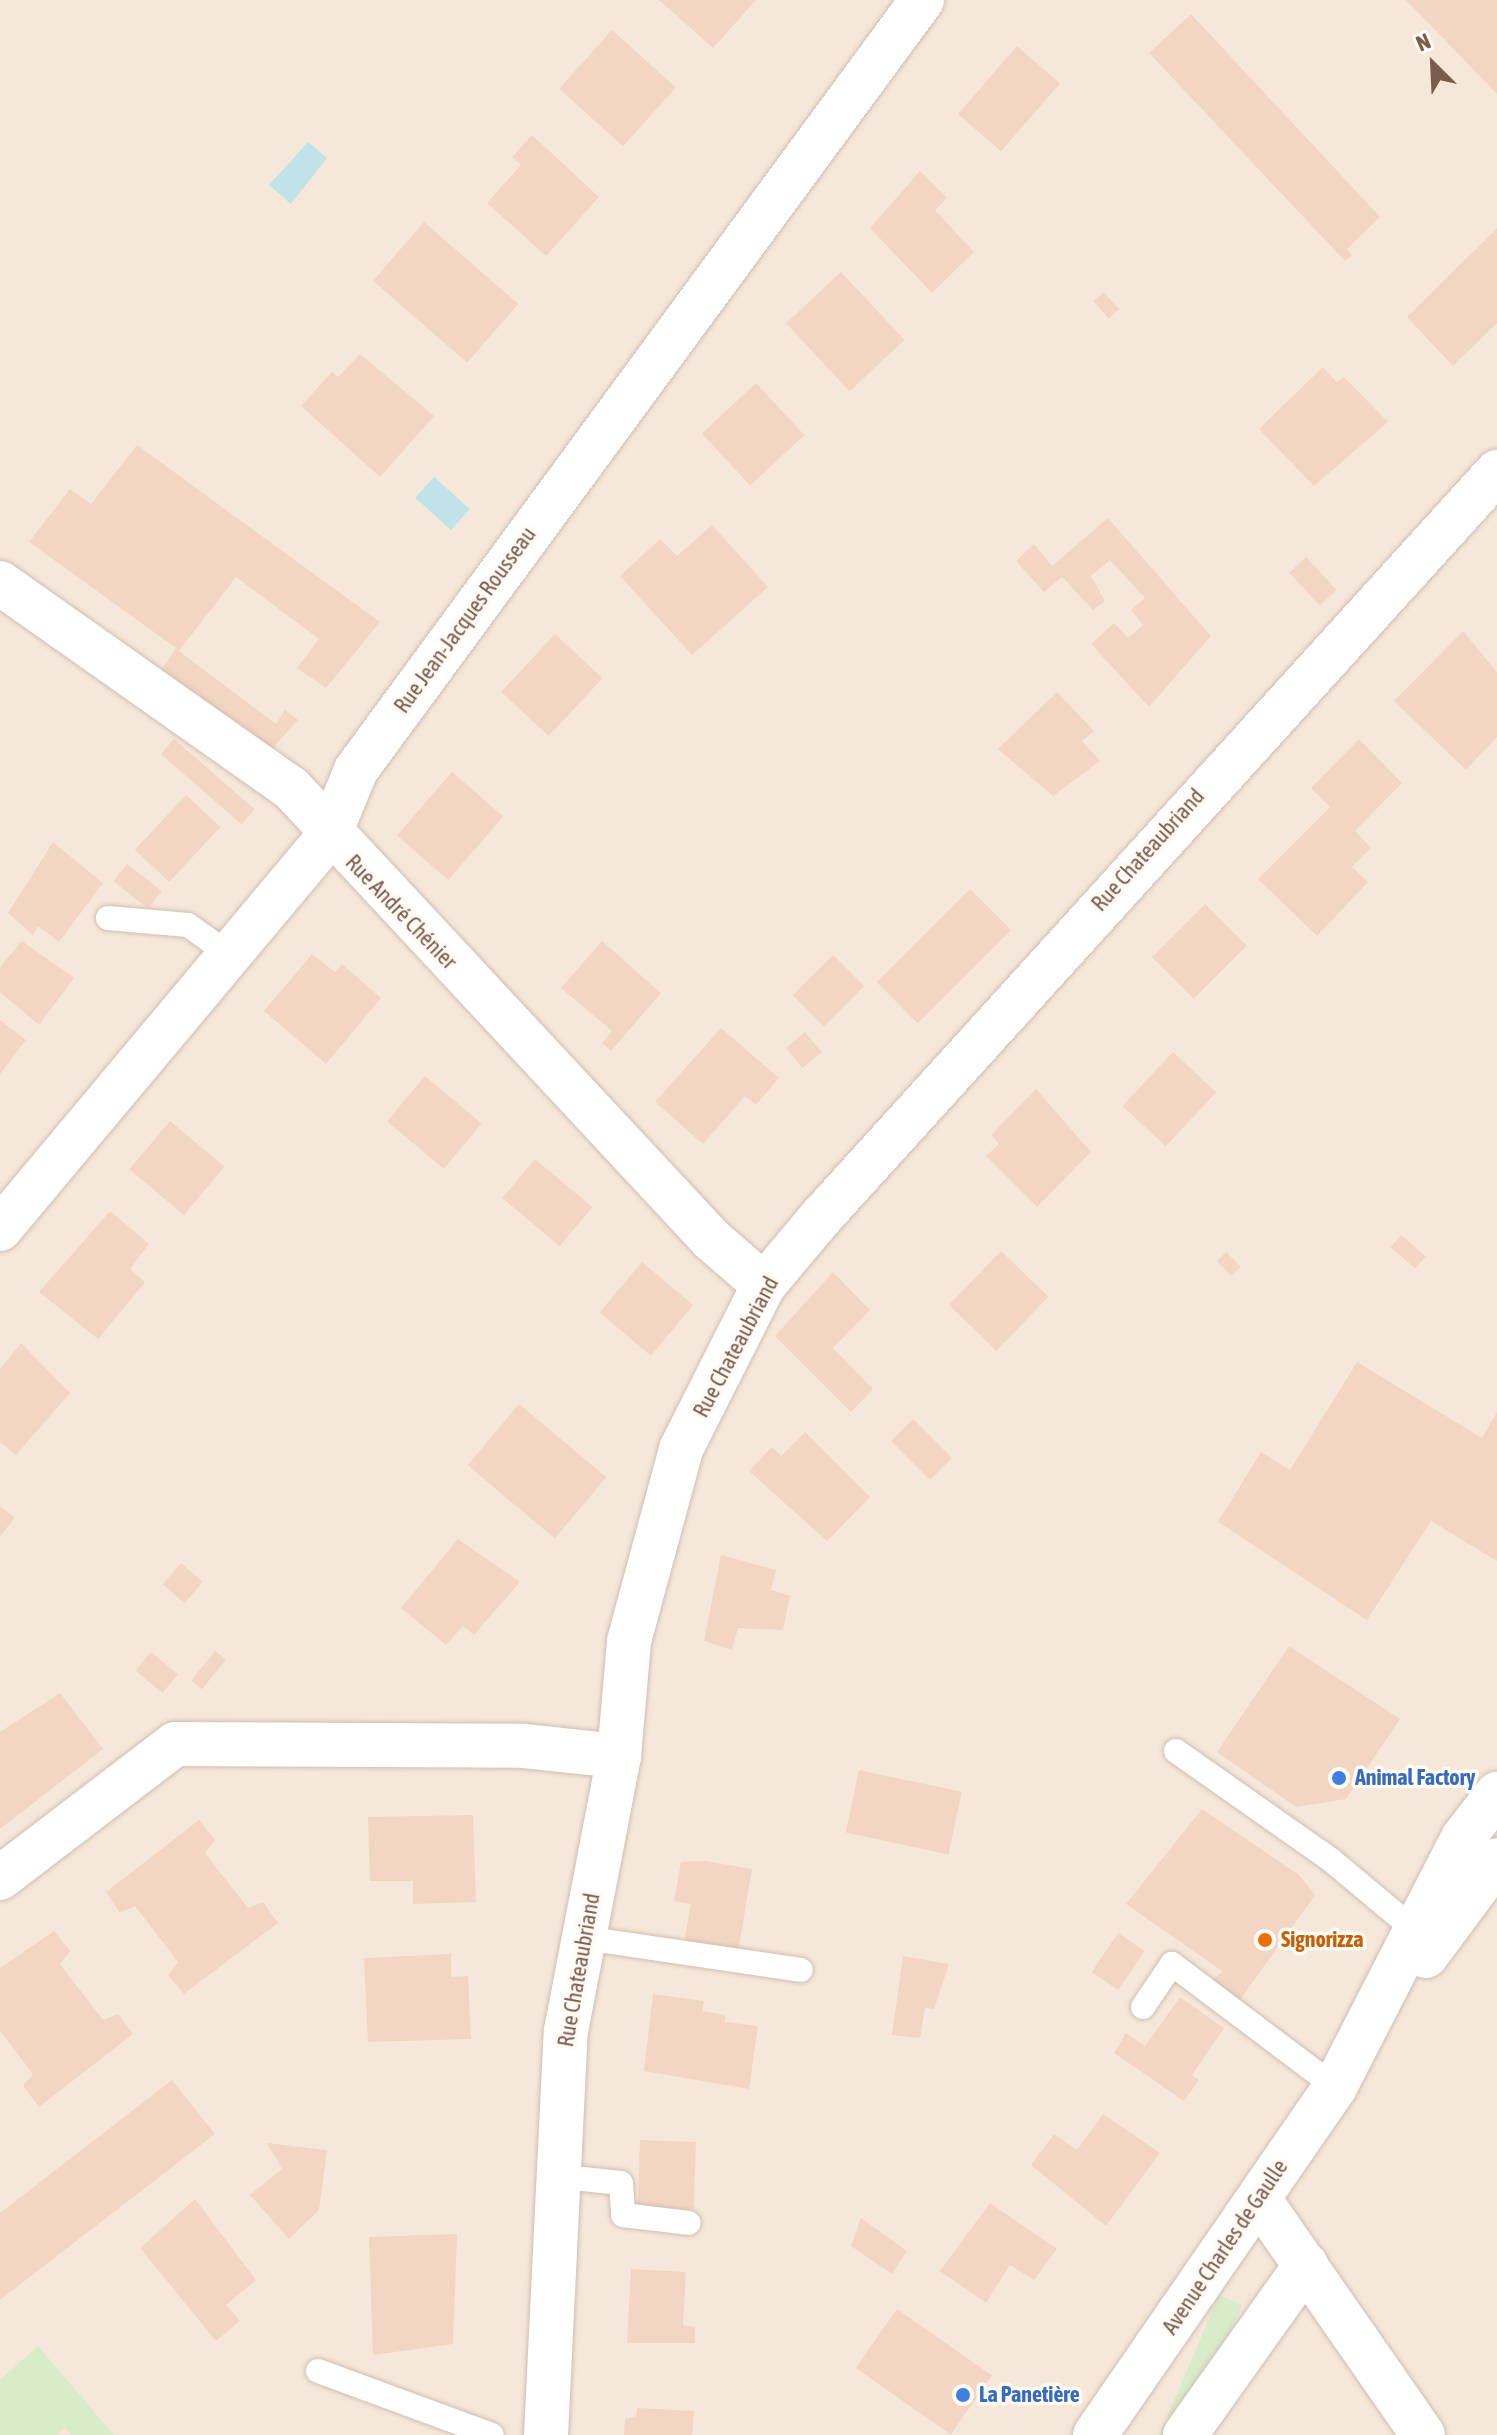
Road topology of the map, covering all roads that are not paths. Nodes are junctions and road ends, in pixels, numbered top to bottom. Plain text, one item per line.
1 (922, 0) edge
2 (1497, 472) edge
3 (0, 583) edge
4 (329, 836) junction
5 (108, 918) dead end
6 (230, 955) junction
7 (0, 1229) edge
8 (764, 1285) junction
9 (1176, 1751) dead end
10 (619, 1756) junction
11 (1497, 1794) edge
12 (1497, 1860) edge
13 (0, 1878) edge
14 (1416, 1931) junction
15 (584, 1938) junction
16 (801, 1970) dead end
17 (1143, 2007) dead end
18 (1343, 2072) junction
19 (555, 2176) junction
20 (1259, 2199) junction
21 (689, 2223) dead end
22 (1306, 2265) junction
23 (318, 2371) dead end
24 (492, 2435) edge
25 (546, 2435) edge
26 (1095, 2435) edge
27 (1185, 2435) edge
28 (1423, 2435) edge

1 - 4 street, Rue Jean-Jacques Rousseau
2 - 8 street, Rue Chateaubriand
3 - 4 street, Rue André Chénier
4 - 6 street, Rue Jean-Jacques Rousseau
4 - 8 street, Rue André Chénier
5 - 6 lane
6 - 7 street, Rue Jean-Jacques Rousseau
8 - 10 street, Rue Chateaubriand
9 - 14 lane
10 - 13 street
10 - 15 street, Rue Chateaubriand
11 - 14 street, Avenue Charles de Gaulle
12 - 18 street, Avenue Charles de Gaulle
14 - 18 street, Avenue Charles de Gaulle
15 - 16 lane
15 - 19 street, Rue Chateaubriand
17 - 18 lane
18 - 20 street, Avenue Charles de Gaulle
19 - 21 lane
19 - 25 street, Rue Chateaubriand
20 - 22 street
20 - 26 street, Avenue Charles de Gaulle
22 - 27 street
22 - 28 street
23 - 24 lane

